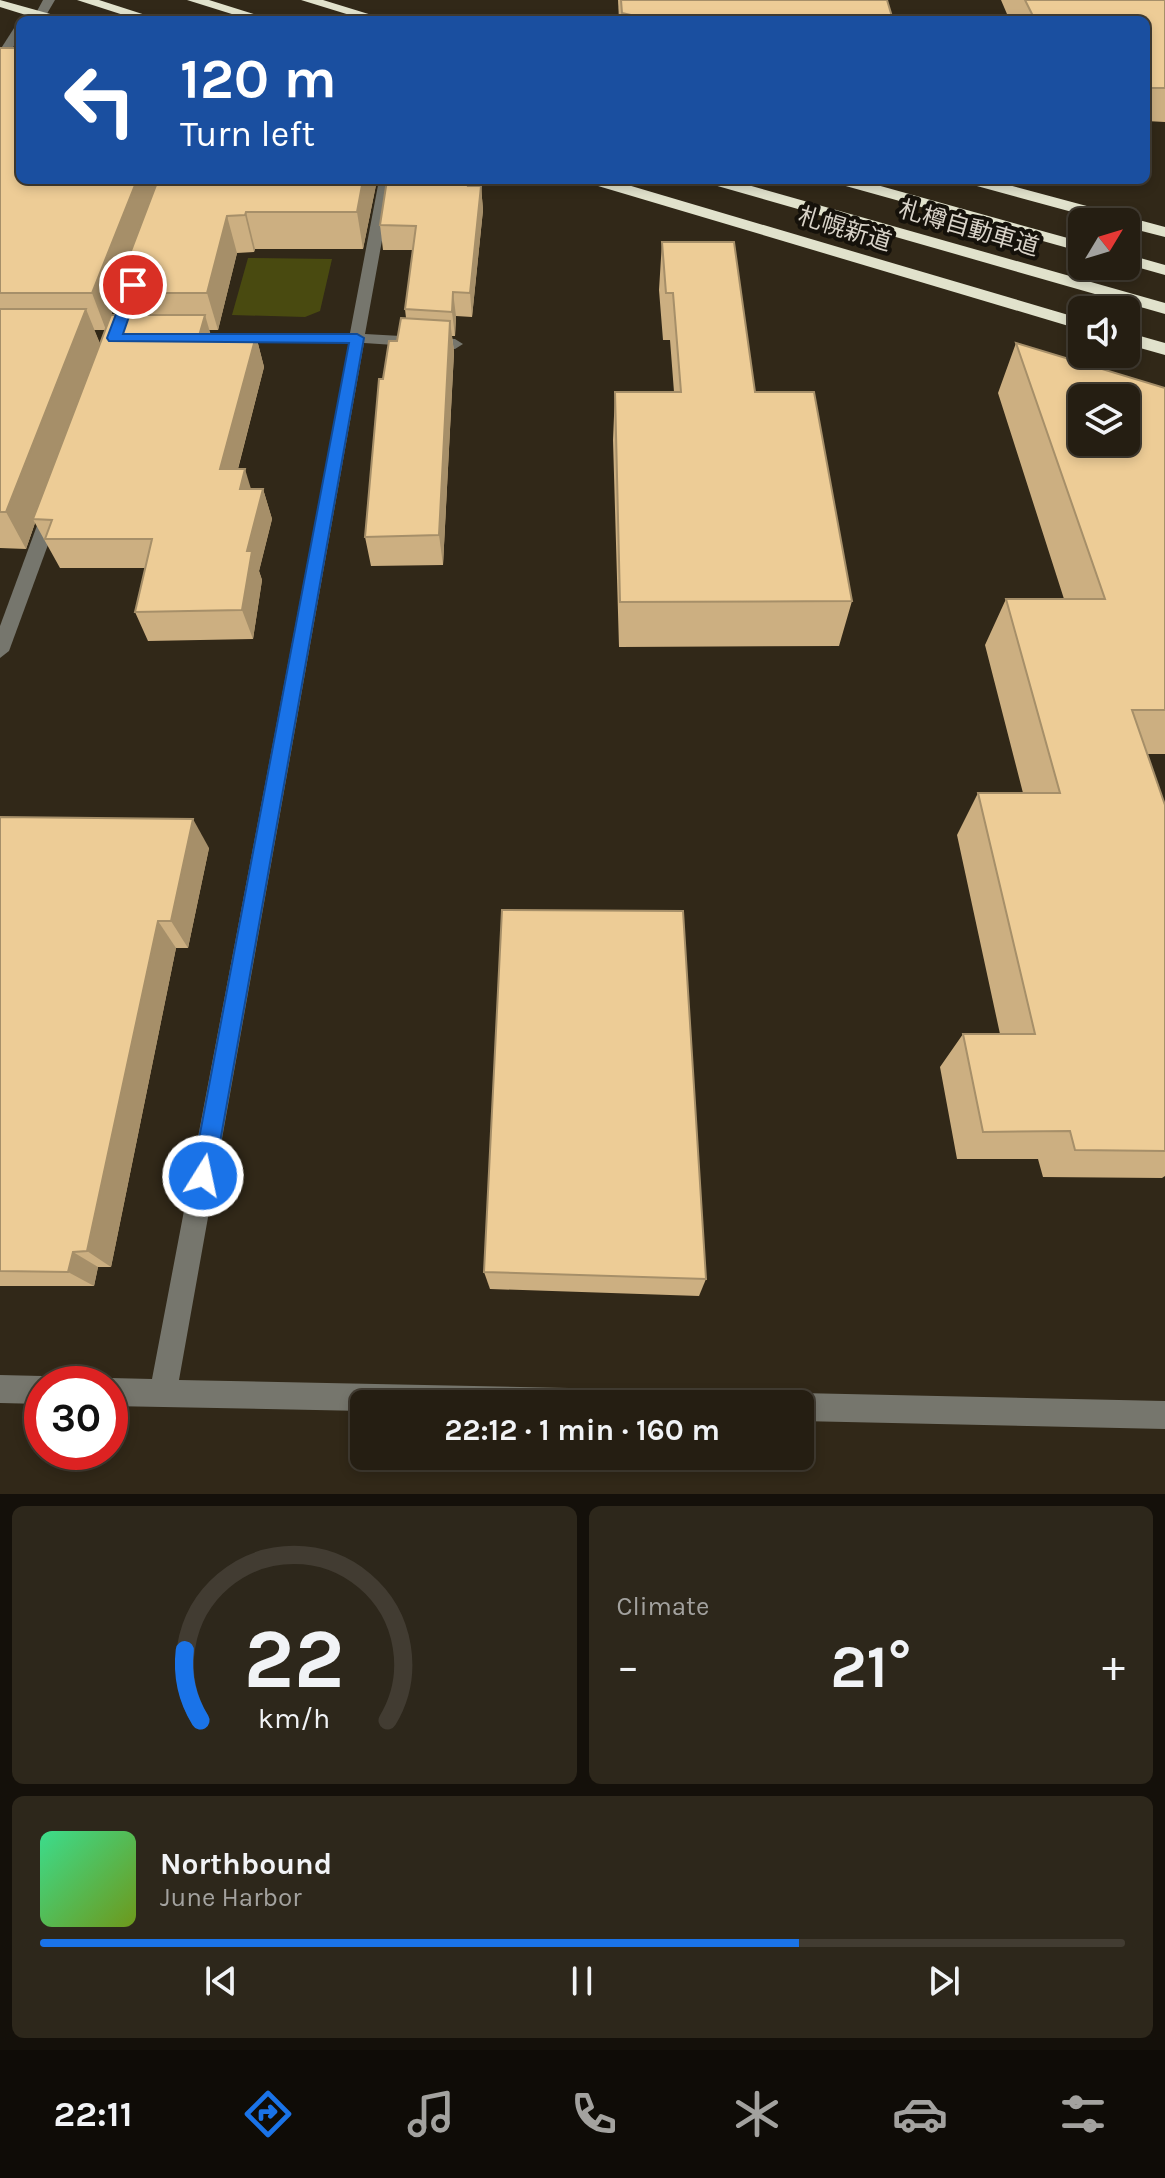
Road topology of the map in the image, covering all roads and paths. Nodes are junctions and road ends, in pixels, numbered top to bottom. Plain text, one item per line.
1 (84, 0) edge
2 (194, 0) edge
3 (308, 0) edge
4 (0, 3) edge
5 (32, 16) edge
6 (140, 16) edge
7 (252, 16) edge
8 (366, 16) edge
9 (16, 34) edge
10 (0, 60) edge
11 (385, 184) edge
12 (607, 184) edge
13 (727, 184) edge
14 (855, 184) edge
15 (987, 184) edge
16 (1165, 232) edge
17 (1068, 243) edge
18 (1140, 263) edge
19 (1165, 270) edge
20 (1165, 309) edge
21 (1068, 321) edge
22 (220, 338) edge
23 (357, 338) junction
24 (1140, 342) edge
25 (455, 344) dead end
26 (1165, 349) edge
27 (54, 502) edge
28 (0, 651) edge
29 (0, 1389) edge
30 (24, 1390) edge
31 (128, 1392) edge
32 (163, 1393) junction
33 (350, 1397) edge
34 (814, 1407) edge
35 (1165, 1415) edge

1 - 6 highway
2 - 7 highway
3 - 8 highway
4 - 5 highway
9 - 10 street
11 - 23 street
12 - 21 highway, 札幌新道
13 - 20 highway, 札樽自動車道
14 - 17 highway, 札樽自動車道
15 - 16 highway
18 - 19 highway
22 - 23 street
23 - 25 street
23 - 32 street
24 - 26 highway
27 - 28 street
29 - 30 street
31 - 32 street
32 - 33 street
34 - 35 street

